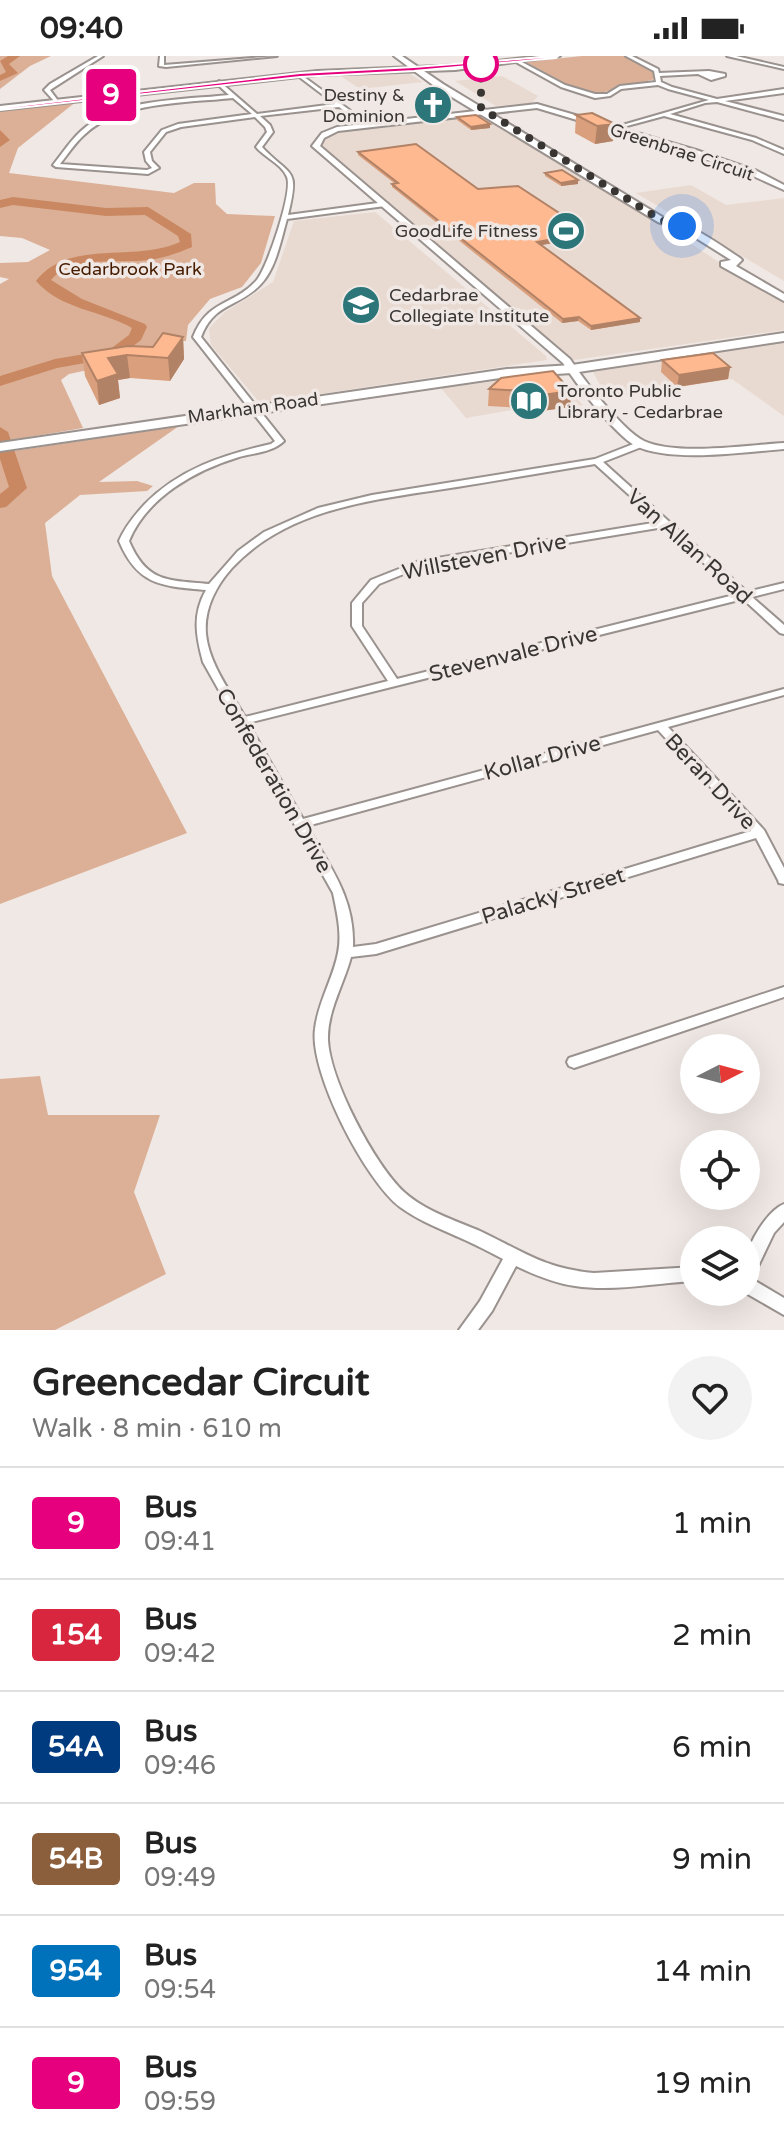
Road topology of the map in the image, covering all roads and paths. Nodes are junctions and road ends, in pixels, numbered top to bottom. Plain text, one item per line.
1 (101, 56) edge
2 (162, 56) edge
3 (275, 56) edge
4 (557, 56) edge
5 (628, 56) edge
6 (729, 56) edge
7 (766, 56) edge
8 (400, 58) edge
9 (752, 60) junction
10 (516, 61) junction
11 (784, 68) edge
12 (420, 70) junction
13 (700, 74) dead end
14 (300, 75) junction
15 (659, 75) junction
16 (219, 83) junction
17 (659, 83) junction
18 (784, 91) edge
19 (233, 96) junction
20 (57, 101) junction
21 (713, 101) junction
22 (339, 105) junction
23 (0, 108) edge
24 (485, 111) junction
25 (256, 114) junction
26 (663, 114) junction
27 (784, 118) edge
28 (367, 125) junction
29 (614, 129) junction
30 (784, 152) edge
31 (784, 188) edge
32 (385, 204) junction
33 (284, 218) junction
34 (784, 298) edge
35 (784, 330) edge
36 (784, 337) edge
37 (569, 365) junction
38 (256, 408) junction
39 (641, 444) junction
40 (784, 446) edge
41 (0, 447) edge
42 (597, 461) junction
43 (665, 524) junction
44 (784, 586) edge
45 (211, 587) junction
46 (745, 596) junction
47 (784, 631) edge
48 (394, 682) junction
49 (784, 692) edge
50 (241, 721) junction
51 (659, 725) junction
52 (301, 824) junction
53 (760, 833) junction
54 (784, 880) edge
55 (345, 953) junction
56 (784, 992) edge
57 (574, 1062) dead end
58 (784, 1211) edge
59 (760, 1245) edge
60 (513, 1256) junction
61 (680, 1275) edge
62 (760, 1292) edge
63 (784, 1307) edge
64 (468, 1330) edge

1 - 20 street
2 - 3 street
4 - 10 street
5 - 15 street
6 - 9 street
7 - 9 street
8 - 12 main road
9 - 11 street
10 - 12 street
10 - 17 street
12 - 14 street
12 - 24 main road
13 - 15 street
14 - 16 street
14 - 22 street
15 - 17 street
16 - 19 street
16 - 20 street
17 - 21 street
18 - 21 street
19 - 25 street
19 - 25 street
20 - 23 street
21 - 26 street
21 - 27 street
22 - 25 street
22 - 28 street
24 - 28 street, Greenbrae Circuit
24 - 29 street, Greenbrae Circuit
24 - 34 main road
25 - 33 street
26 - 29 street
26 - 30 street
28 - 32 street, Greenbrae Circuit
29 - 31 street, Greenbrae Circuit
32 - 33 street
32 - 37 street
33 - 38 street
35 - 37 main road, Markham Road
36 - 37 main road, Markham Road
37 - 38 main road, Markham Road
37 - 39 street
38 - 41 main road, Markham Road
38 - 45 street
39 - 40 street
39 - 42 street, Confederation Drive
42 - 43 street, Van Allan Road
42 - 45 street, Confederation Drive
43 - 46 street, Van Allan Road
43 - 48 street, Willsteven Drive
44 - 46 street, Stevenvale Drive
45 - 50 street, Confederation Drive
46 - 47 street, Van Allan Road
46 - 48 street, Stevenvale Drive
48 - 50 street, Stevenvale Drive
49 - 51 street, Kollar Drive
50 - 52 street, Confederation Drive
51 - 52 street, Kollar Drive
51 - 53 street, Beran Drive
52 - 55 street, Confederation Drive
53 - 54 street, Beran Drive
53 - 55 street, Palacky Street
55 - 60 street, Confederation Drive
56 - 57 street
58 - 59 street
60 - 61 street, Confederation Drive
60 - 64 street
62 - 63 street

